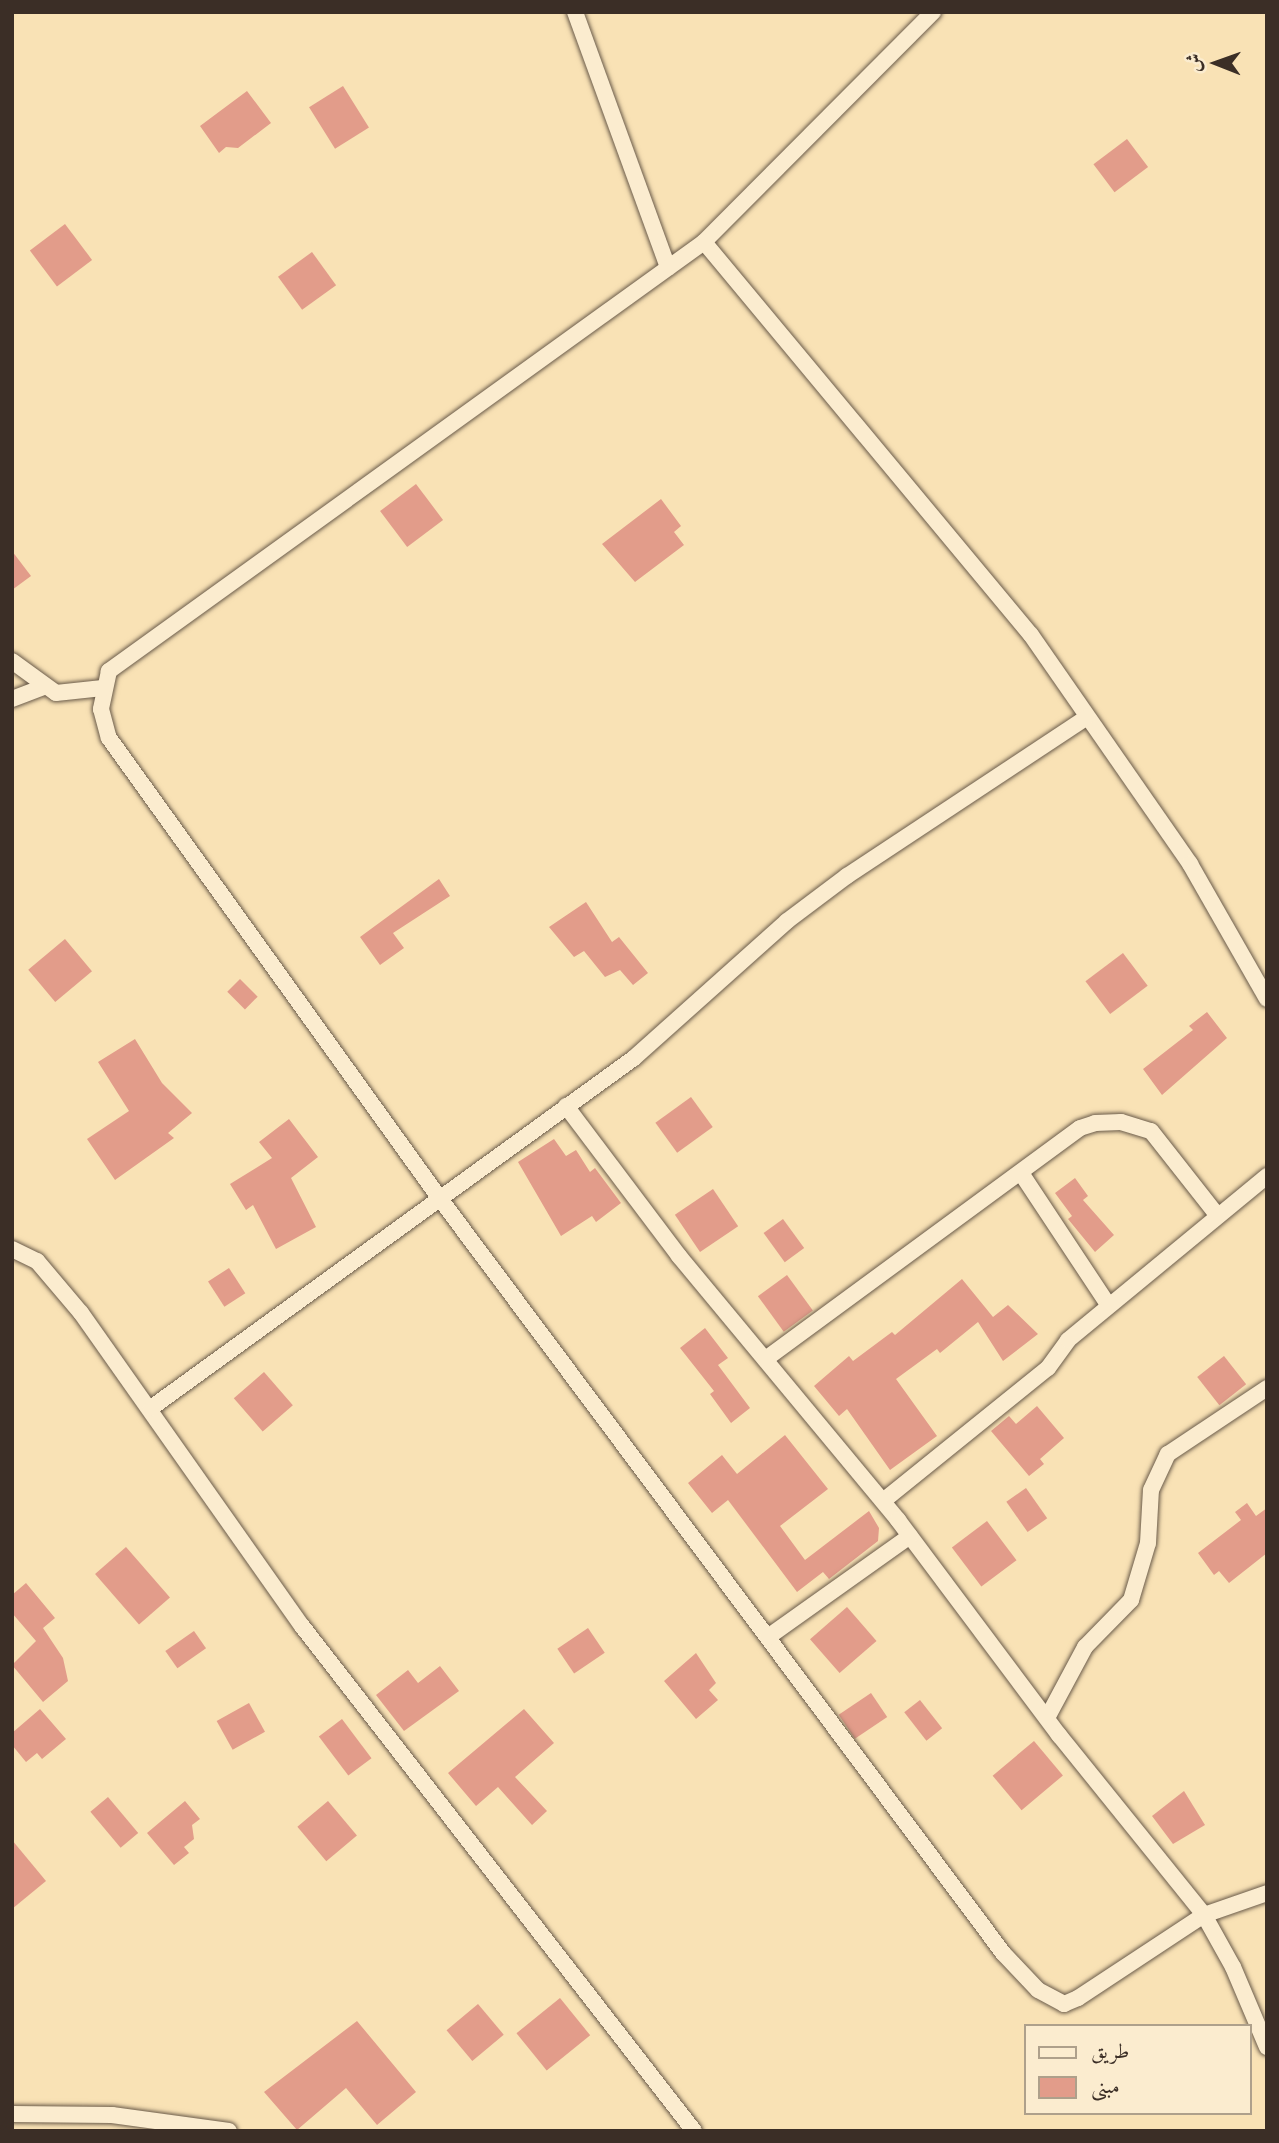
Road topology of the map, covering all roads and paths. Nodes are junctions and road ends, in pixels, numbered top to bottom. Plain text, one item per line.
1 (575, 12) edge
2 (933, 12) edge
3 (704, 242) junction
4 (668, 268) junction
5 (12, 661) edge
6 (43, 687) junction
7 (103, 688) junction
8 (12, 699) edge
9 (1087, 717) junction
10 (1267, 999) edge
11 (566, 1106) junction
12 (1021, 1173) junction
13 (1267, 1176) edge
14 (438, 1196) junction
15 (1218, 1216) junction
16 (12, 1249) edge
17 (1109, 1306) junction
18 (767, 1358) junction
19 (1267, 1388) edge
20 (151, 1408) junction
21 (883, 1501) junction
22 (911, 1536) junction
23 (768, 1637) junction
24 (1047, 1718) junction
25 (1267, 1893) edge
26 (1204, 1915) junction
27 (1267, 2047) edge
28 (12, 2114) edge
29 (229, 2131) edge
30 (694, 2131) edge

1 - 4 street
2 - 3 street
3 - 4 street
3 - 9 street
4 - 7 street
5 - 6 street
6 - 7 street
6 - 8 street
7 - 14 street
9 - 10 street
9 - 11 street
11 - 14 street
11 - 18 street
12 - 15 street
12 - 17 street
12 - 18 street
13 - 15 street
14 - 20 street
14 - 23 street
15 - 17 street
16 - 20 street
17 - 21 street
18 - 21 street
19 - 24 street
20 - 30 street
21 - 22 street
22 - 23 street
22 - 24 street
23 - 26 street
24 - 26 street
25 - 26 street
26 - 27 street
28 - 29 street

